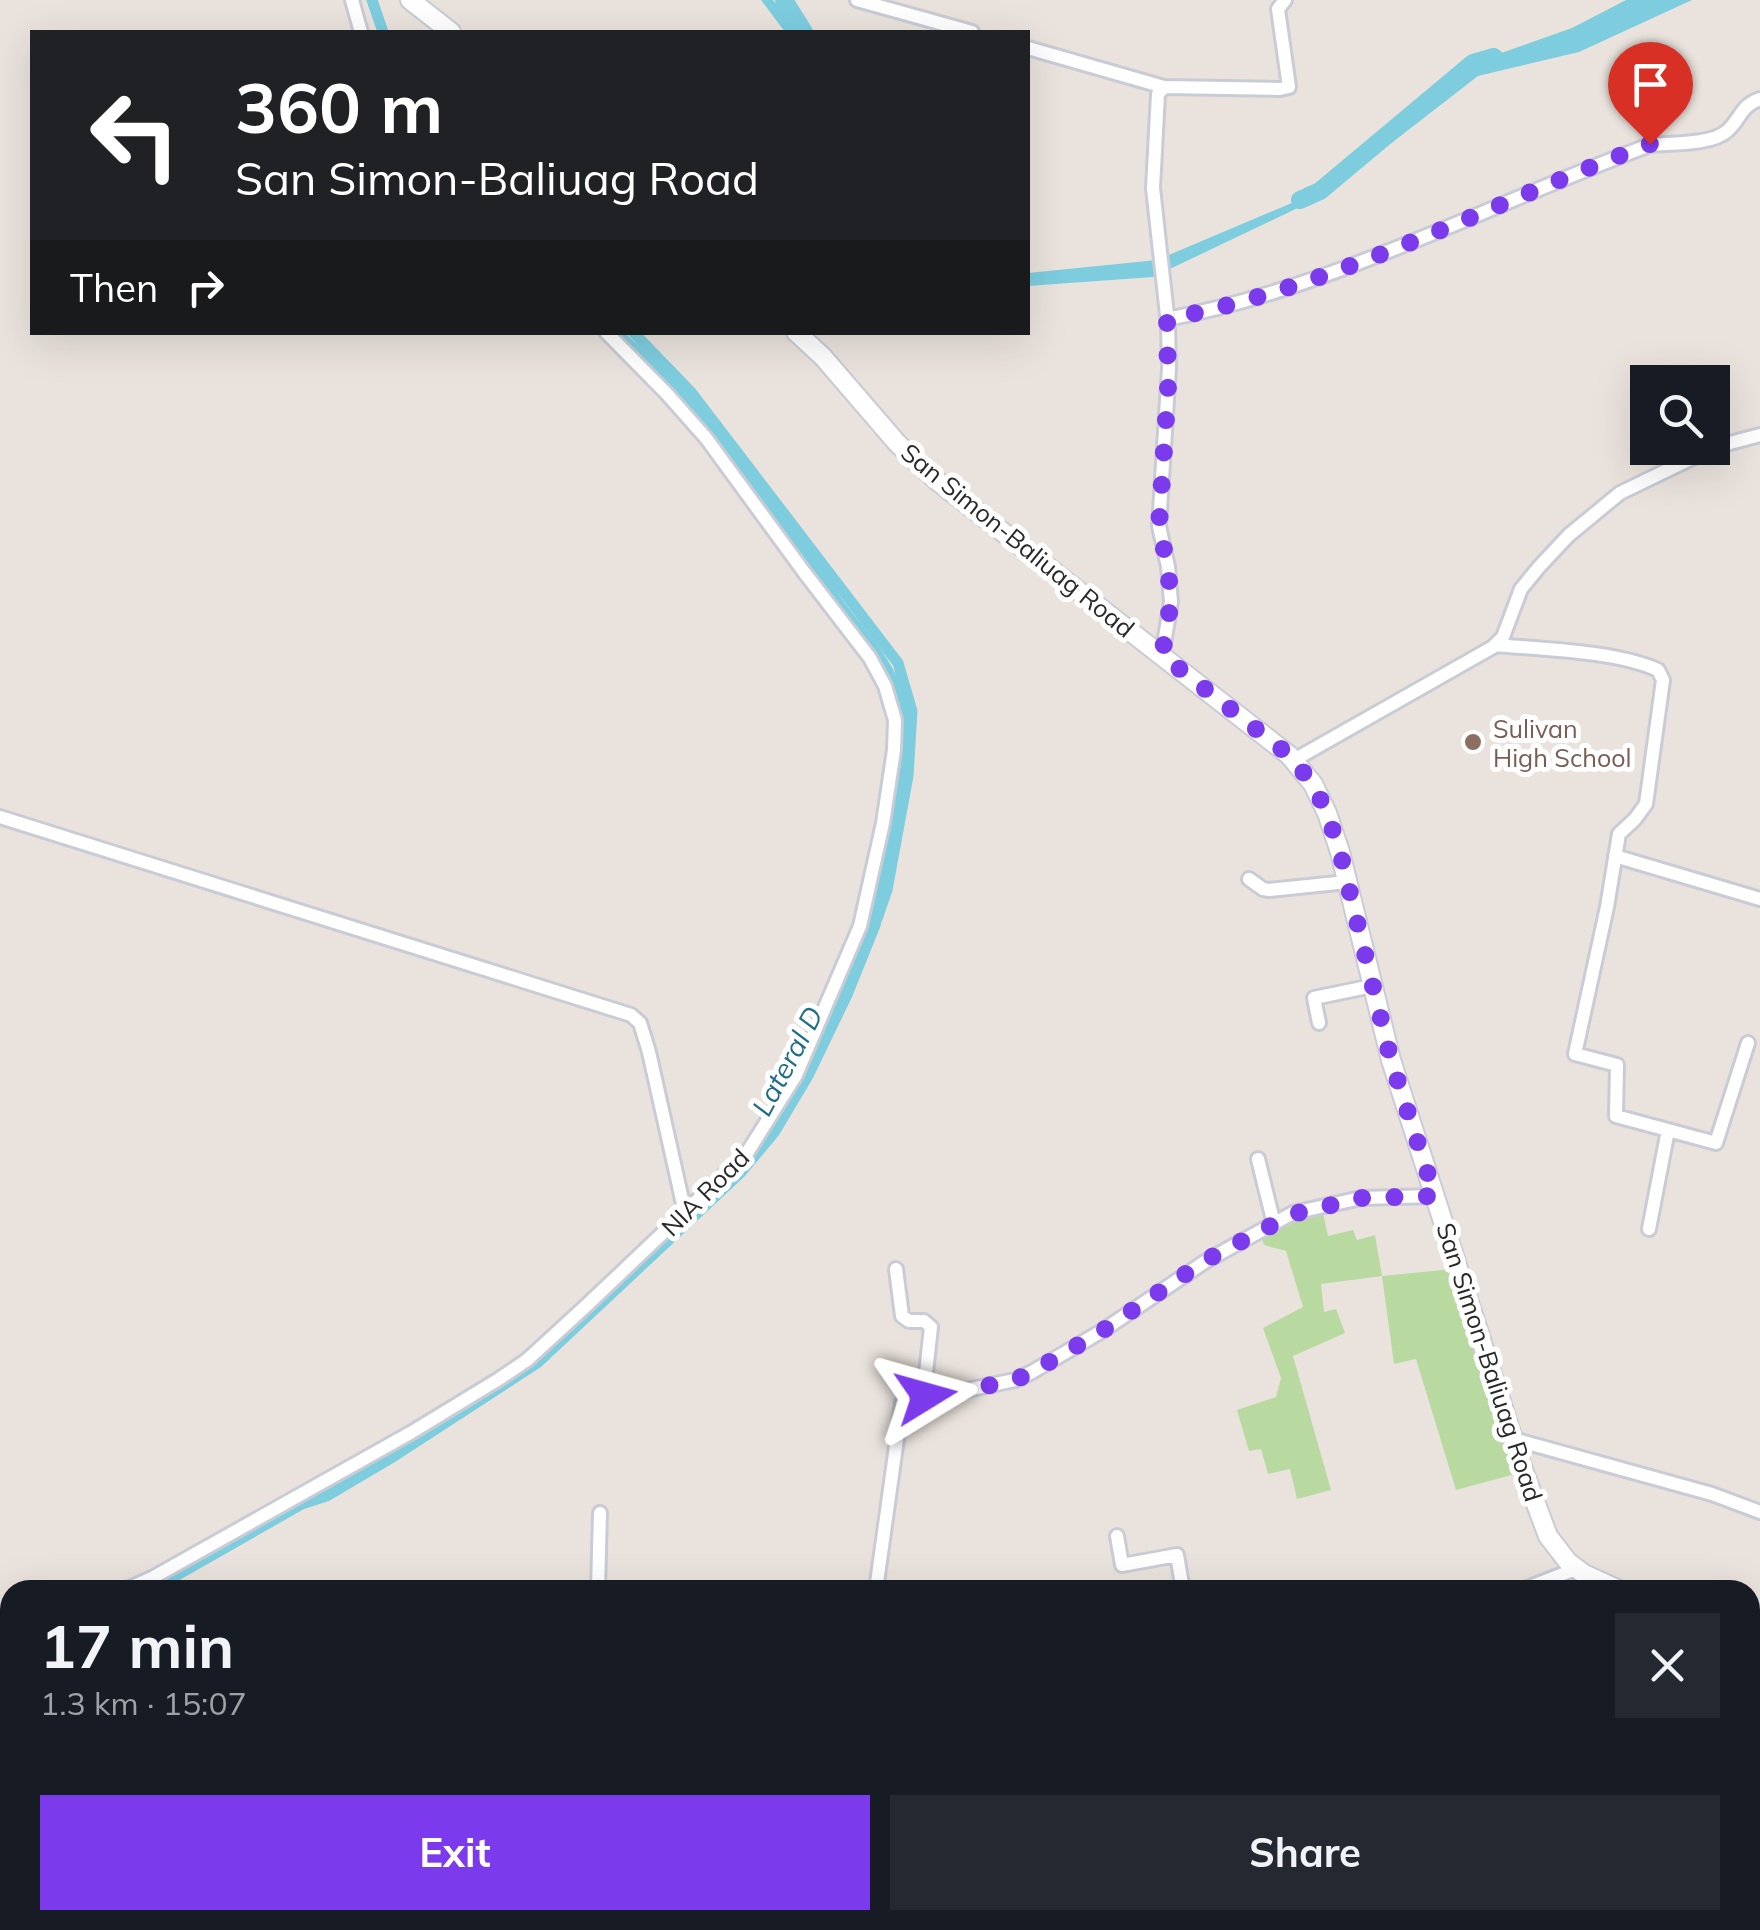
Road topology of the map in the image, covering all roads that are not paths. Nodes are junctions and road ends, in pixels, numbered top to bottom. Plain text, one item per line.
1 (352, 0) edge
2 (858, 0) edge
3 (1285, 0) edge
4 (417, 2) edge
5 (360, 30) edge
6 (448, 30) edge
7 (965, 30) edge
8 (1030, 49) edge
9 (1164, 87) junction
10 (1760, 98) edge
11 (1167, 319) junction
12 (609, 335) edge
13 (799, 335) edge
14 (1760, 435) edge
15 (1495, 645) junction
16 (1162, 655) junction
17 (1294, 760) junction
18 (0, 817) edge
19 (1615, 856) junction
20 (1248, 879) dead end
21 (1347, 882) junction
22 (1760, 899) edge
23 (1372, 986) junction
24 (1319, 1023) dead end
25 (1748, 1043) dead end
26 (1668, 1130) junction
27 (1258, 1159) dead end
28 (1435, 1196) junction
29 (685, 1213) junction
30 (1274, 1224) junction
31 (1648, 1229) dead end
32 (896, 1269) dead end
33 (902, 1403) dead end
34 (1513, 1439) junction
35 (1760, 1512) edge
36 (600, 1513) dead end
37 (1118, 1536) dead end
38 (1576, 1569) junction
39 (148, 1580) edge
40 (598, 1580) edge
41 (877, 1580) edge
42 (1181, 1580) edge
43 (1561, 1580) edge
44 (1599, 1580) edge

1 - 5 street
2 - 7 street
3 - 9 street
4 - 6 main road
8 - 9 street
9 - 11 street
10 - 11 street
11 - 16 street
12 - 29 street, NIA Road
13 - 16 main road, San Simon-Baliuag Road
14 - 15 street
15 - 17 street
15 - 19 street
16 - 17 main road, San Simon-Baliuag Road
17 - 21 main road, San Simon-Baliuag Road
18 - 29 street
19 - 22 street
19 - 26 street
20 - 21 street
21 - 23 main road, San Simon-Baliuag Road
23 - 24 street
23 - 28 main road, San Simon-Baliuag Road
25 - 26 street
26 - 31 street
27 - 30 street
28 - 30 street
28 - 34 main road, San Simon-Baliuag Road
29 - 39 street, NIA Road
30 - 32 street
33 - 41 street
34 - 35 street
34 - 38 main road, San Simon-Baliuag Road
36 - 40 street
37 - 42 street
38 - 43 street
38 - 44 main road, San Simon-Baliuag Road

